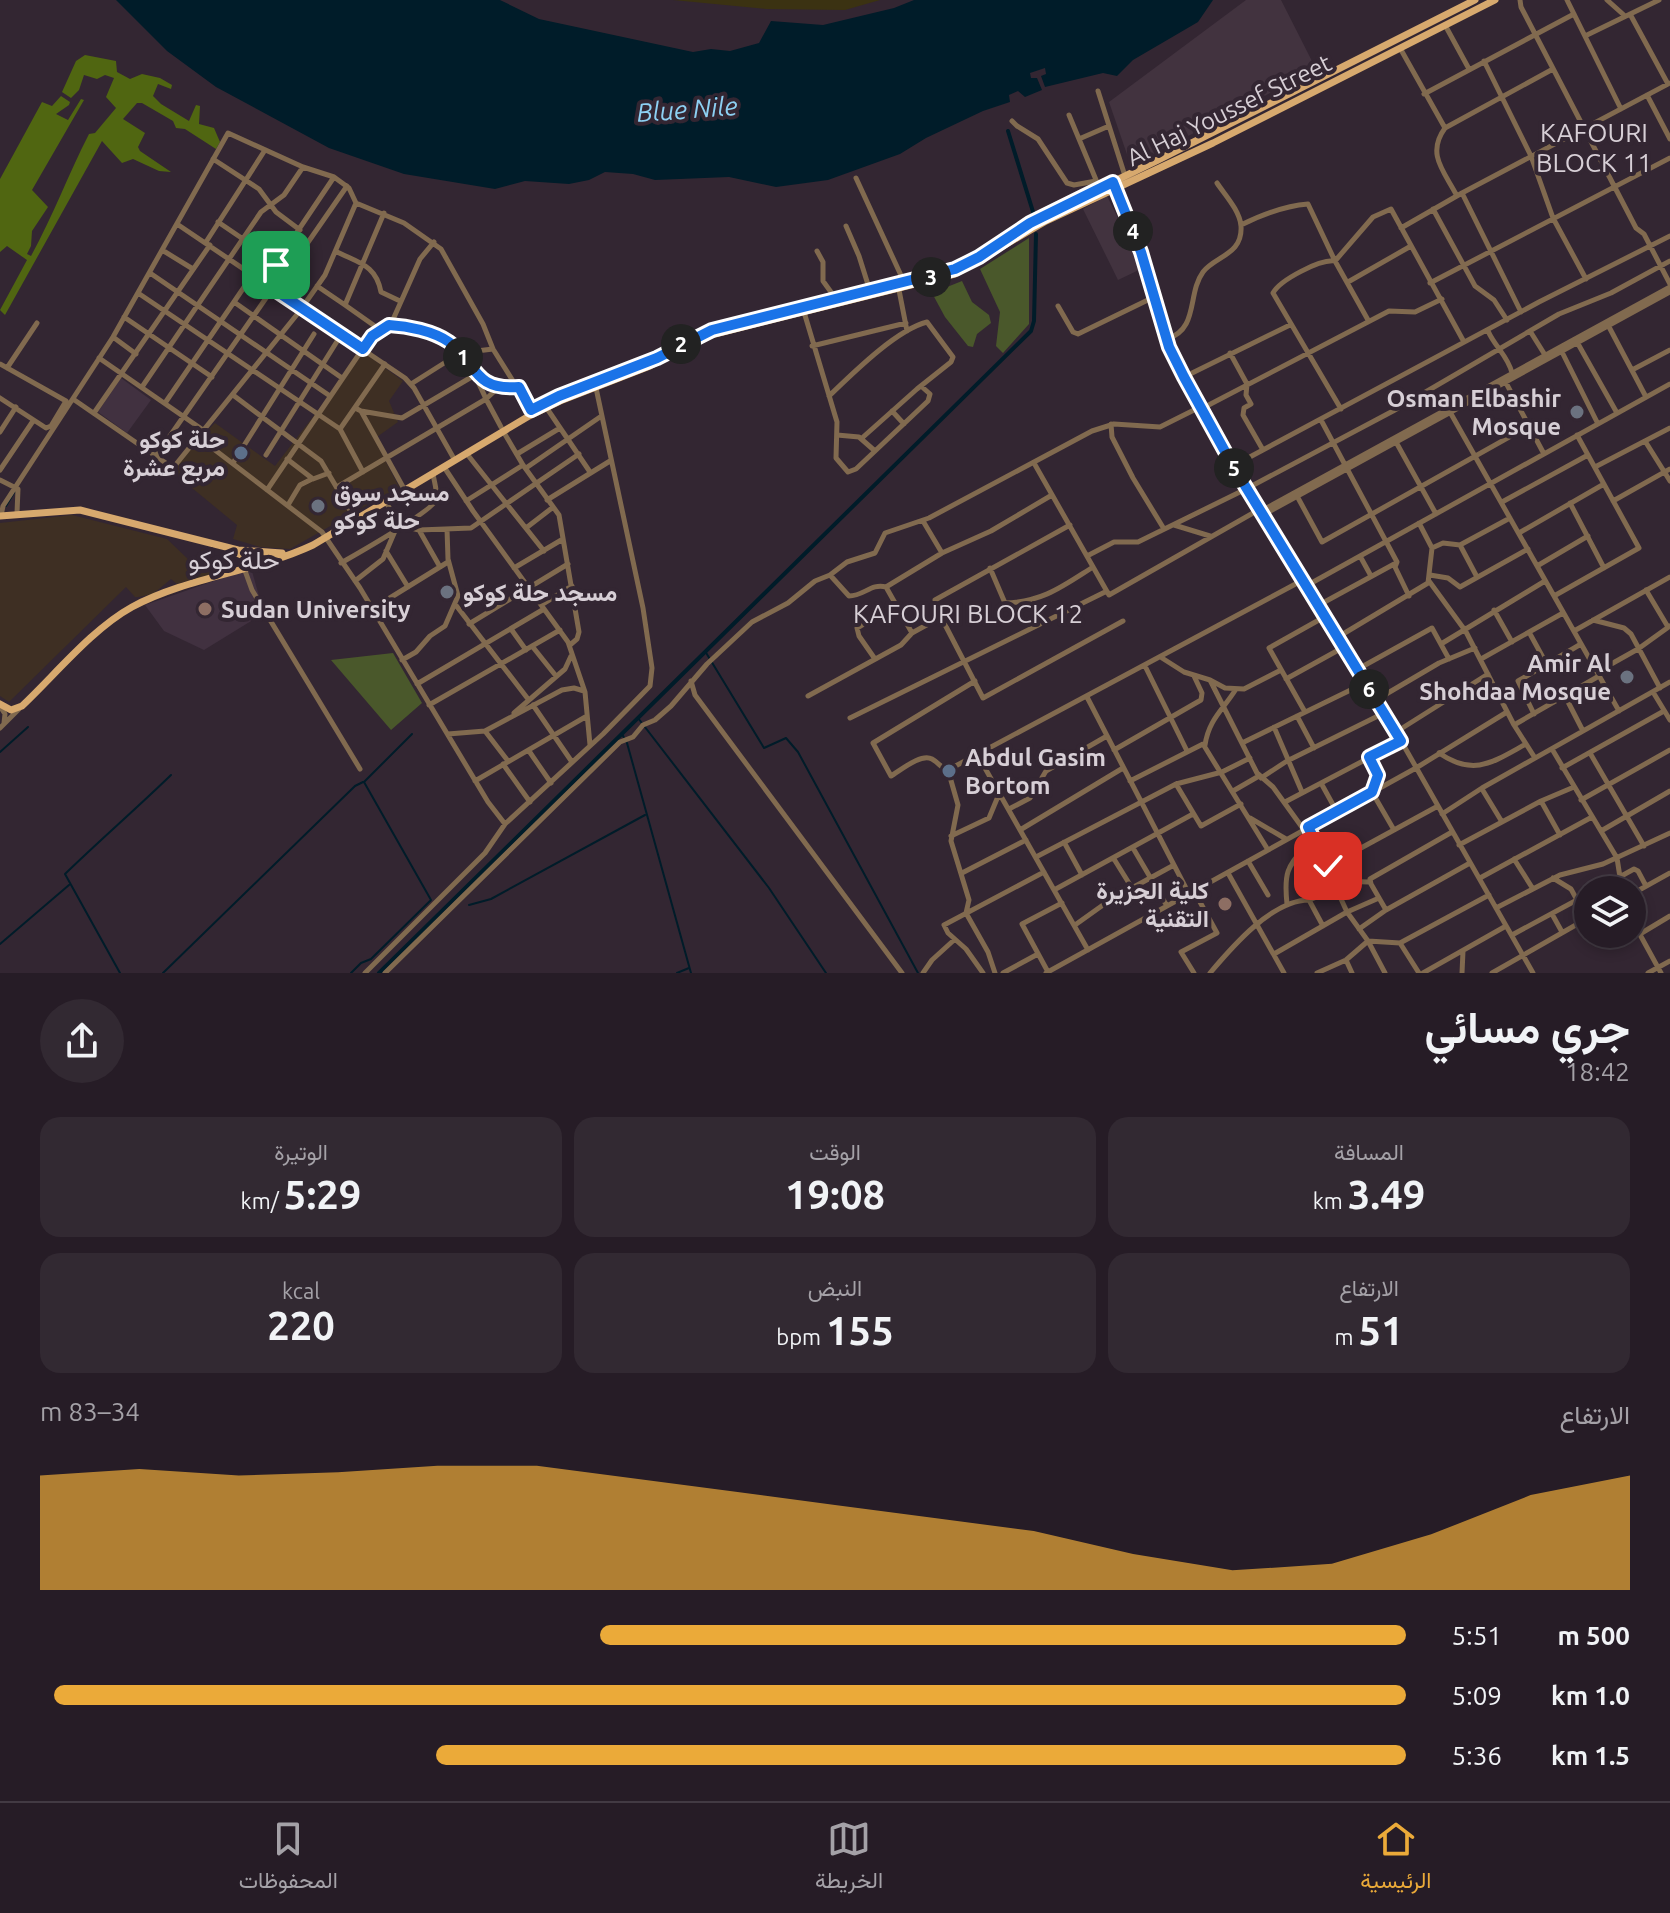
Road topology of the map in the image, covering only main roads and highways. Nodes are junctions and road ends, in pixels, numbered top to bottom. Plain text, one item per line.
1 (1475, 0) edge
2 (1495, 0) edge
3 (1319, 84) junction
4 (1114, 185) junction
5 (902, 287) junction
6 (502, 429) junction
7 (385, 501) junction
8 (0, 516) edge
9 (324, 536) junction
10 (230, 548) junction
11 (242, 569) junction
12 (0, 705) edge

1 - 3 main road, Al Haj Youssef Street
2 - 3 main road, Al Haj Youssef Street
3 - 4 main road, Al Haj Youssef Street
3 - 4 main road, Al Haj Youssef Street
4 - 5 main road, Al Haj Youssef Street
4 - 5 main road, Al Haj Youssef Street
5 - 6 main road, Al Haj Youssef Street
5 - 6 main road, Al Haj Youssef Street
6 - 7 main road, Al Haj Youssef Street
6 - 7 main road, Al Haj Youssef Street
7 - 9 main road, Al Haj Youssef Street
7 - 9 main road, Al Haj Youssef Street
8 - 10 main road
9 - 10 main road
9 - 11 main road
10 - 11 main road
11 - 12 main road

